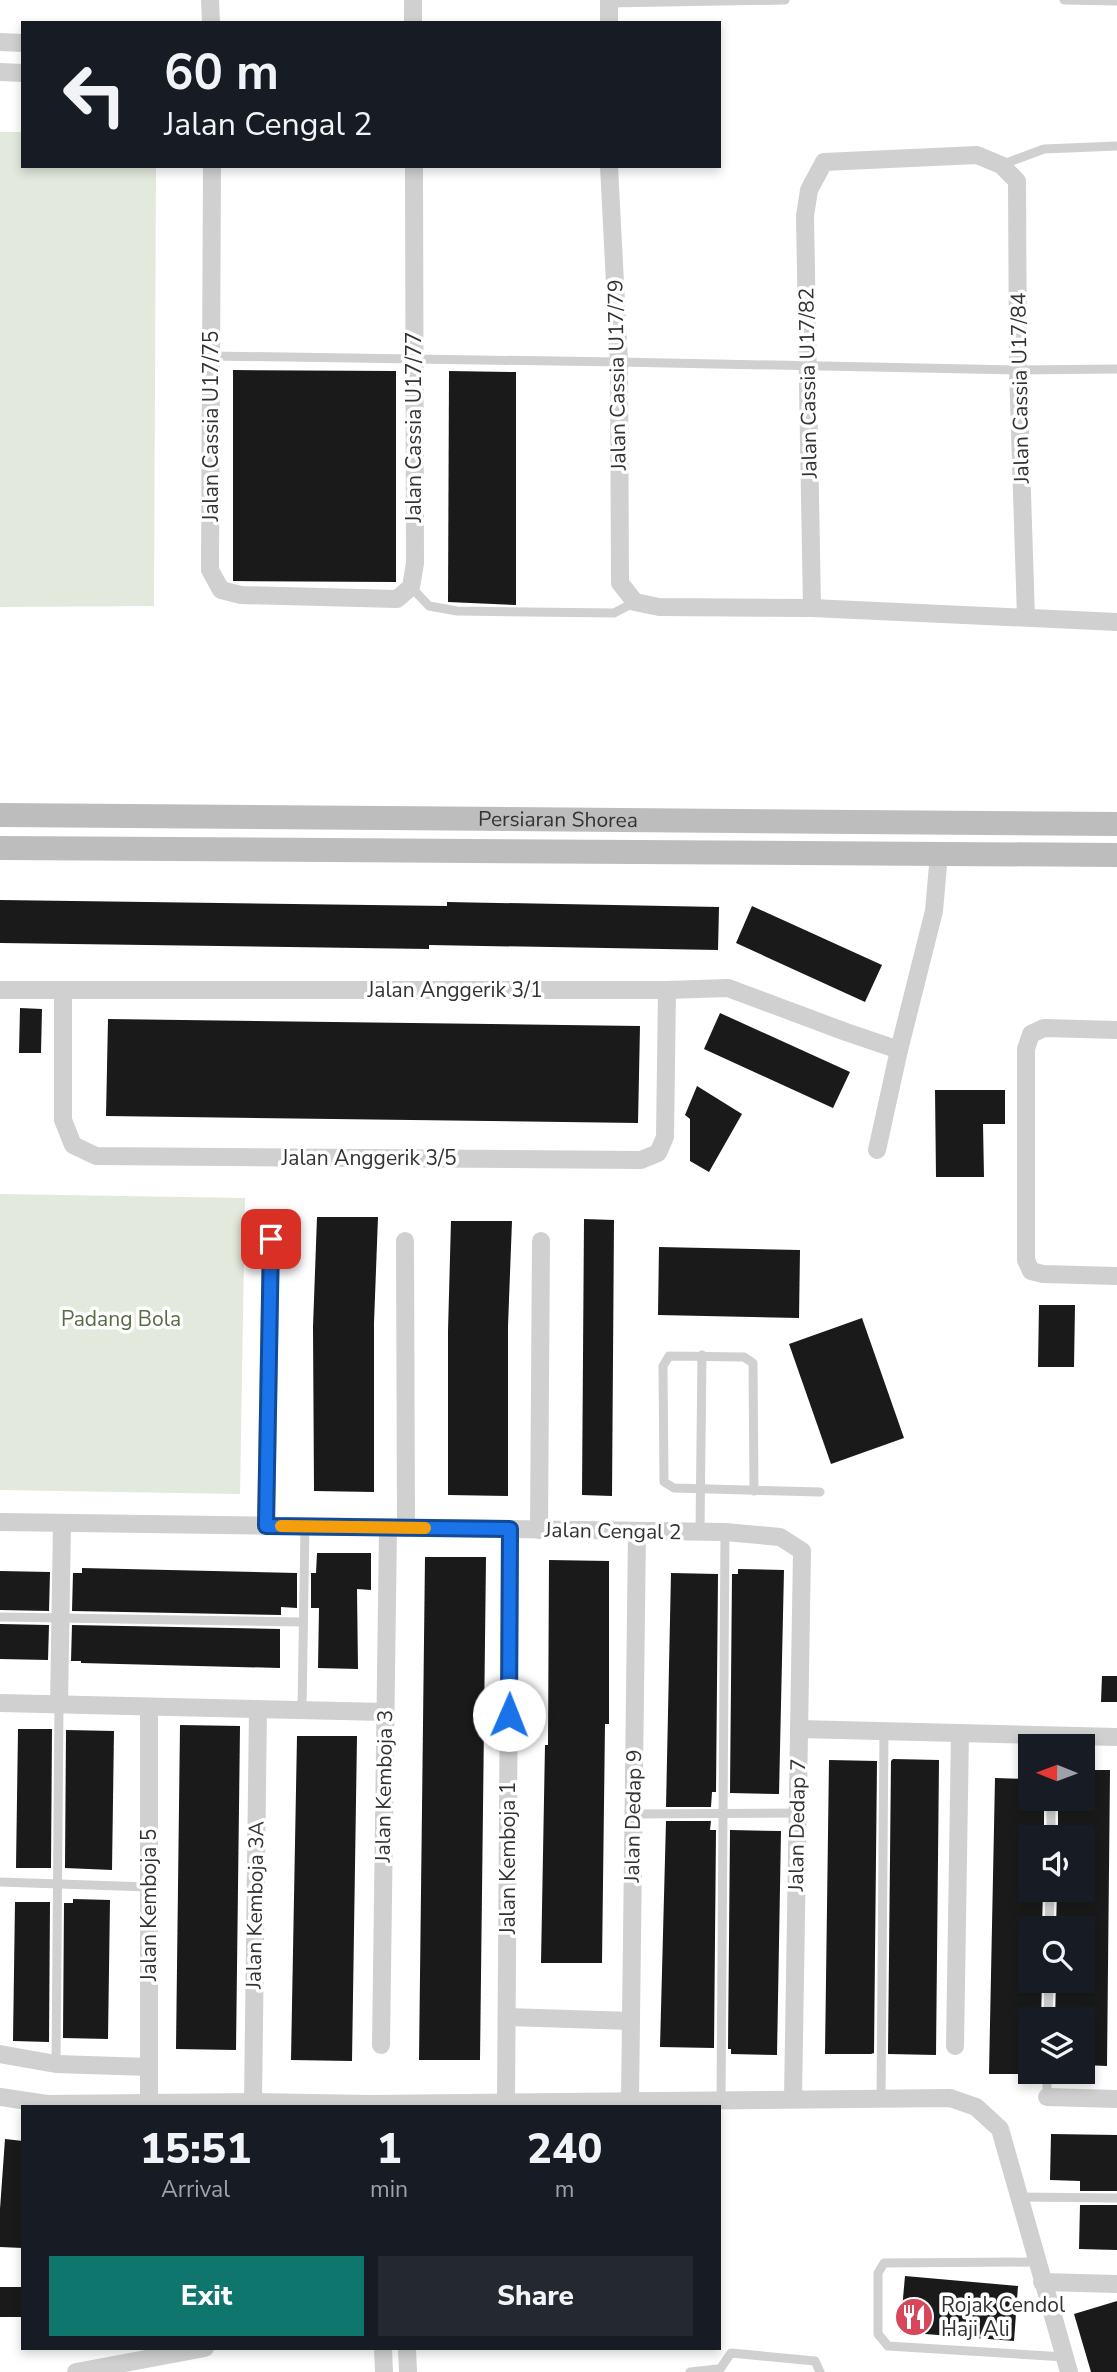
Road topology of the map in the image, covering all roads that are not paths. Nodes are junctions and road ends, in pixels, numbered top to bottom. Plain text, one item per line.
1 (210, 0) edge
2 (413, 0) edge
3 (785, 0) edge
4 (1063, 0) edge
5 (609, 1) edge
6 (1117, 1) edge
7 (211, 21) edge
8 (414, 21) edge
9 (609, 21) edge
10 (0, 42) edge
11 (21, 43) edge
12 (0, 72) edge
13 (21, 73) edge
14 (1117, 146) edge
15 (1001, 165) junction
16 (212, 168) edge
17 (414, 168) edge
18 (609, 168) edge
19 (212, 356) junction
20 (413, 359) junction
21 (619, 362) junction
22 (809, 366) junction
23 (1117, 369) edge
24 (1018, 370) junction
25 (411, 587) junction
26 (635, 602) junction
27 (812, 608) junction
28 (1026, 617) junction
29 (1117, 622) edge
30 (0, 815) edge
31 (852, 823) junction
32 (1031, 824) junction
33 (1117, 824) edge
34 (0, 848) edge
35 (939, 854) junction
36 (1117, 855) edge
37 (0, 990) edge
38 (63, 990) junction
39 (667, 990) junction
40 (1117, 1030) edge
41 (899, 1049) junction
42 (877, 1150) dead end
43 (271, 1239) dead end
44 (405, 1241) dead end
45 (541, 1241) dead end
46 (1117, 1276) edge
47 (702, 1355) junction
48 (701, 1489) junction
49 (754, 1491) junction
50 (820, 1492) dead end
51 (0, 1522) edge
52 (62, 1523) junction
53 (266, 1526) junction
54 (305, 1526) junction
55 (397, 1528) junction
56 (510, 1529) junction
57 (539, 1530) junction
58 (637, 1531) junction
59 (700, 1532) junction
60 (725, 1532) junction
61 (802, 1551) joint
62 (0, 1617) edge
63 (61, 1618) junction
64 (303, 1622) junction
65 (0, 1703) edge
66 (59, 1705) junction
67 (149, 1707) junction
68 (258, 1709) junction
69 (302, 1710) junction
70 (385, 1712) junction
71 (799, 1729) junction
72 (884, 1731) junction
73 (960, 1733) junction
74 (1117, 1737) edge
75 (1018, 1738) edge
76 (1096, 1738) edge
77 (723, 1813) junction
78 (797, 1813) junction
79 (633, 1814) junction
80 (0, 1882) edge
81 (57, 1884) junction
82 (149, 1887) junction
83 (507, 2017) junction
84 (631, 2021) junction
85 (381, 2045) dead end
86 (955, 2046) dead end
87 (0, 2054) edge
88 (56, 2064) junction
89 (149, 2067) junction
90 (1047, 2084) edge
91 (0, 2097) edge
92 (1047, 2097) joint
93 (881, 2098) junction
94 (793, 2099) junction
95 (1117, 2099) edge
96 (630, 2101) junction
97 (253, 2102) junction
98 (506, 2102) junction
99 (711, 2102) edge
100 (149, 2103) junction
101 (545, 2104) edge
102 (370, 2105) edge
103 (395, 2105) edge
104 (1018, 2197) junction
105 (1117, 2198) edge
106 (1036, 2262) junction
107 (1042, 2283) junction
108 (1117, 2284) edge
109 (193, 2350) edge
110 (383, 2350) edge
111 (407, 2350) edge
112 (1067, 2365) edge
113 (718, 2371) edge
114 (76, 2372) edge
115 (384, 2372) edge
116 (408, 2372) edge
117 (690, 2372) edge
118 (820, 2372) edge

1 - 7 street
2 - 8 street
3 - 5 lane
4 - 6 lane
5 - 9 street
10 - 11 street
12 - 13 street
14 - 15 lane
15 - 22 street, Jalan Cassia U17/82
15 - 24 street, Jalan Cassia U17/84
16 - 19 street, Jalan Cassia U17/75
17 - 20 street, Jalan Cassia U17/77
18 - 21 street, Jalan Cassia U17/79
19 - 20 lane
19 - 25 street, Jalan Cassia U17/75
20 - 21 lane
20 - 25 street, Jalan Cassia U17/77
21 - 22 lane
21 - 26 street, Jalan Cassia U17/79
22 - 24 lane
22 - 27 street, Jalan Cassia U17/82
23 - 24 lane
24 - 28 street, Jalan Cassia U17/84
25 - 26 lane
26 - 27 street
27 - 28 street
28 - 29 street
30 - 31 main road, Persiaran Shorea
31 - 32 main road, Persiaran Shorea
31 - 35 main road
32 - 33 main road, Persiaran Shorea
32 - 35 main road
34 - 35 main road, Persiaran Shorea
35 - 36 main road, Persiaran Shorea
35 - 41 street
37 - 38 street, Jalan Anggerik 3/1
38 - 39 street, Jalan Anggerik 3/1
38 - 39 street, Jalan Anggerik 3/5
39 - 41 street, Jalan Anggerik 3/1
40 - 46 street
41 - 42 street
43 - 53 street
44 - 55 street, Jalan Kemboja 3
45 - 57 street
47 - 48 lane
47 - 48 lane
47 - 49 lane
48 - 49 lane
48 - 59 lane
49 - 50 lane
51 - 52 street, Jalan Cengal 2
52 - 53 street, Jalan Cengal 2
52 - 63 street
53 - 54 street, Jalan Cengal 2
54 - 55 street, Jalan Cengal 2
54 - 64 lane
55 - 56 street, Jalan Cengal 2
55 - 70 street, Jalan Kemboja 3
56 - 57 street, Jalan Cengal 2
56 - 83 street, Jalan Kemboja 1
57 - 58 street, Jalan Cengal 2
58 - 59 street, Jalan Cengal 2
58 - 79 street, Jalan Dedap 9
59 - 60 street, Jalan Cengal 2
60 - 61 street, Jalan Cengal 2
60 - 77 lane
61 - 71 street, Jalan Dedap 7
62 - 63 lane
63 - 64 lane
63 - 66 street
64 - 69 lane
65 - 66 street
66 - 67 street
66 - 81 lane
67 - 68 street
67 - 82 street, Jalan Kemboja 5
68 - 69 street
68 - 97 street, Jalan Kemboja 3A
69 - 70 street
70 - 85 street, Jalan Kemboja 3
71 - 72 street
71 - 78 street, Jalan Dedap 7
72 - 73 street
72 - 93 lane
73 - 75 street
73 - 86 street
74 - 76 street
77 - 78 lane
77 - 79 lane
77 - 99 lane
78 - 94 street, Jalan Dedap 7
79 - 84 street, Jalan Dedap 9
80 - 81 lane
81 - 82 lane
81 - 88 lane
82 - 89 street, Jalan Kemboja 5
83 - 84 street
83 - 98 street, Jalan Kemboja 1
84 - 96 street, Jalan Dedap 9
87 - 88 street
88 - 89 street
89 - 100 street, Jalan Kemboja 5
90 - 92 lane
91 - 100 street
92 - 95 street
93 - 94 street
93 - 104 street
94 - 99 street
96 - 99 street
96 - 101 street
97 - 100 street
97 - 102 street
98 - 101 street
98 - 103 street
102 - 103 street
104 - 105 lane
104 - 106 street
106 - 107 street
106 - 112 lane
107 - 108 street
107 - 112 street
109 - 114 street
110 - 115 street
111 - 116 street
113 - 117 lane
113 - 118 lane

